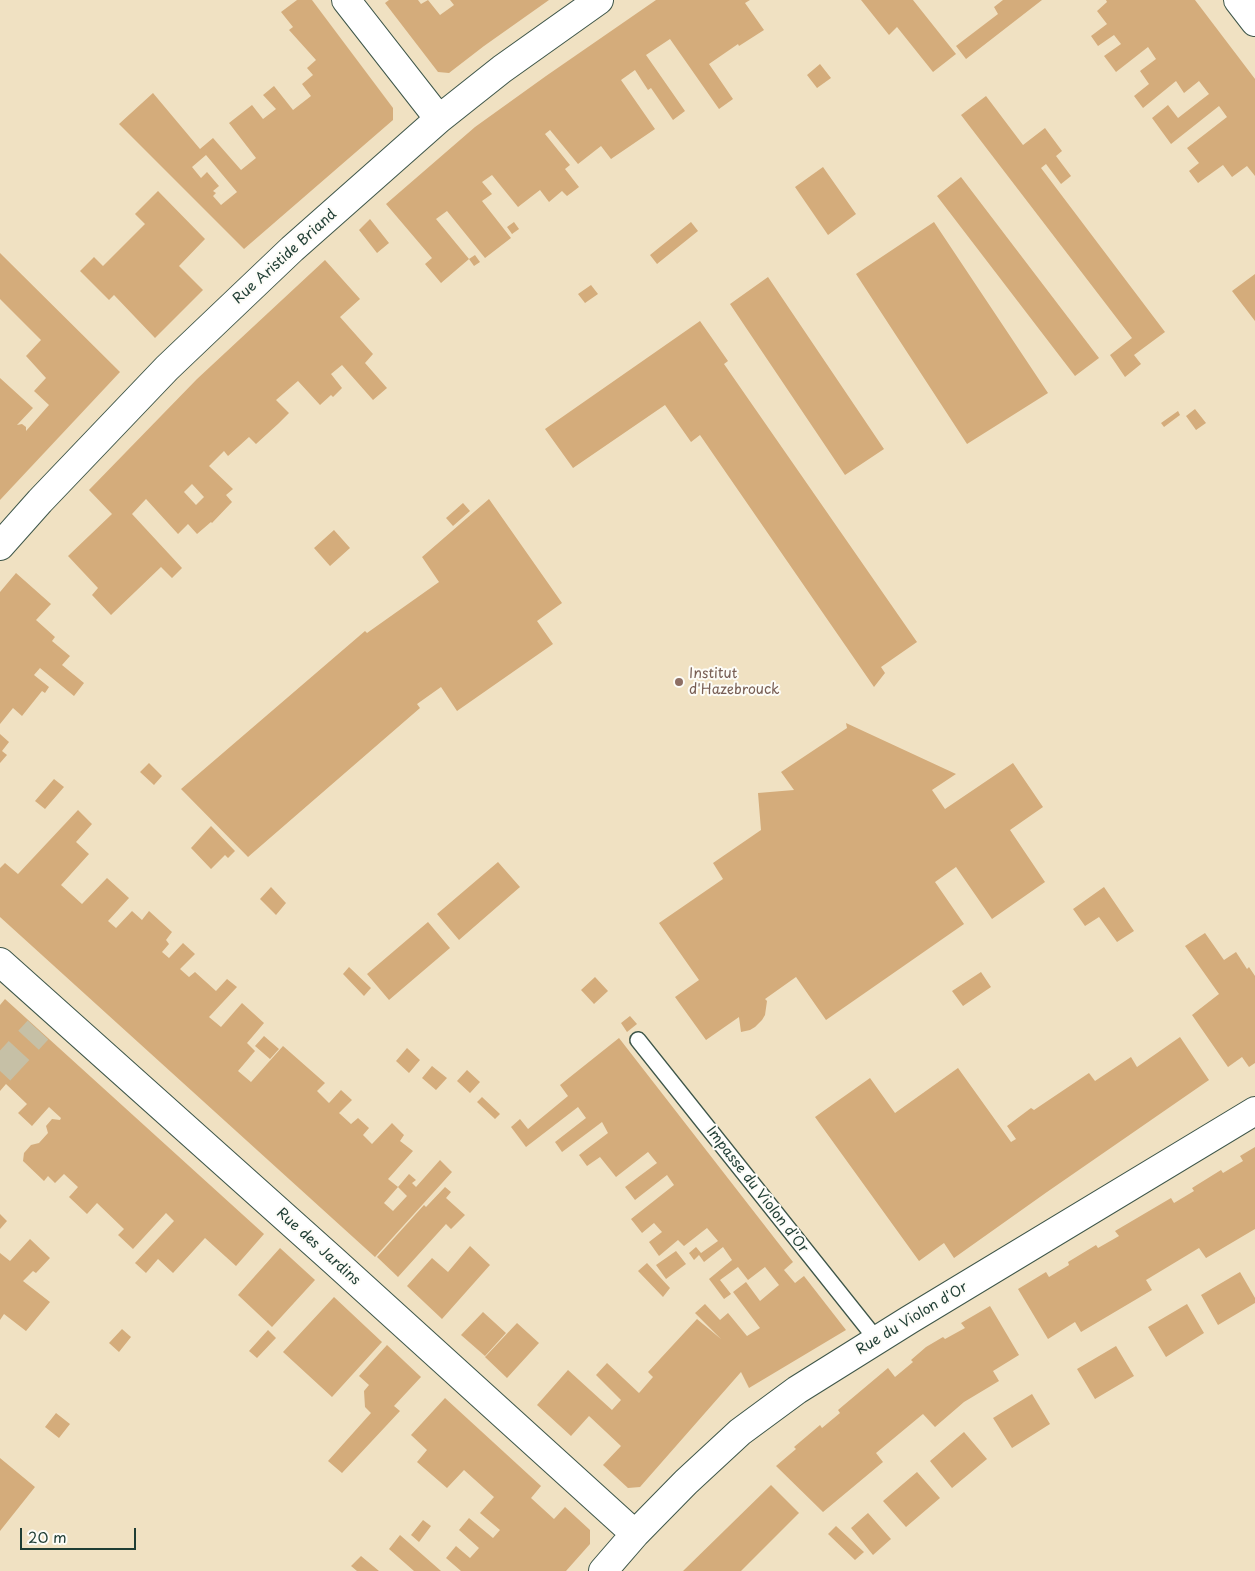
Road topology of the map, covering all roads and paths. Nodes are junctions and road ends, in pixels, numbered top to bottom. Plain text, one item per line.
1 (346, 0) edge
2 (598, 0) edge
3 (1238, 0) edge
4 (1255, 22) edge
5 (439, 119) junction
6 (0, 546) edge
7 (0, 962) edge
8 (638, 1040) dead end
9 (1255, 1110) edge
10 (877, 1340) junction
11 (635, 1534) junction
12 (603, 1571) edge

1 - 5 street
2 - 5 street, Rue Aristide Briand
3 - 4 street
5 - 6 street, Rue Aristide Briand
7 - 11 street, Rue des Jardins
8 - 10 lane, Impasse du Violon d'Or
9 - 10 street, Rue du Violon d'Or
10 - 11 street, Rue du Violon d'Or
11 - 12 street, Rue du Violon d'Or

